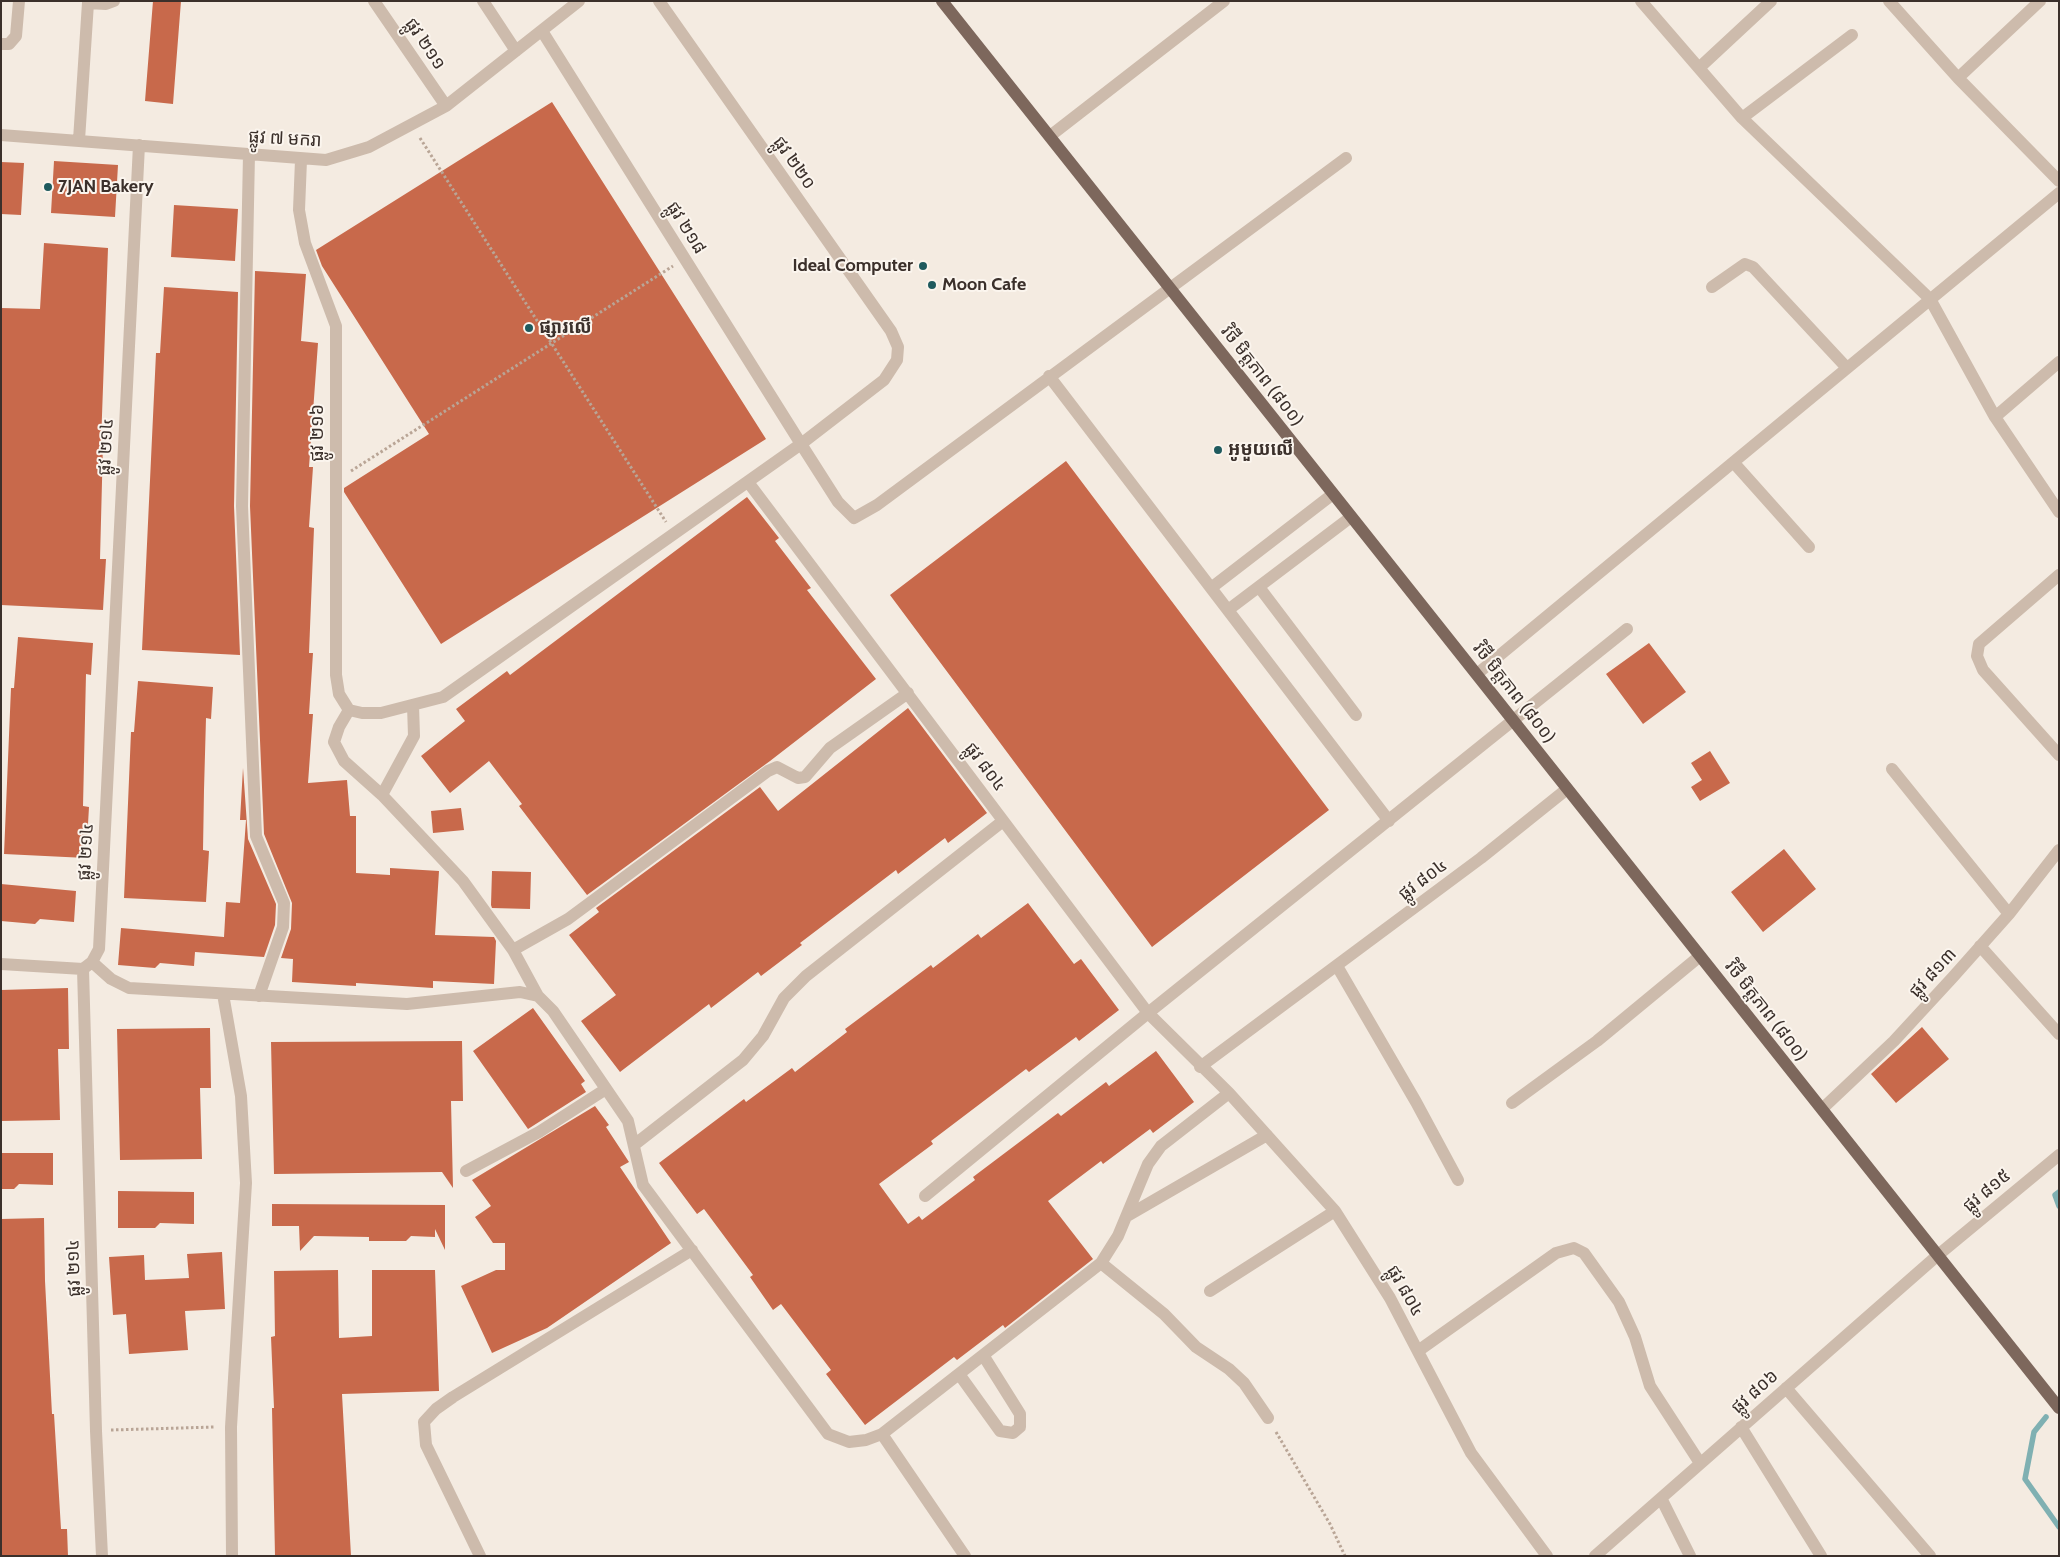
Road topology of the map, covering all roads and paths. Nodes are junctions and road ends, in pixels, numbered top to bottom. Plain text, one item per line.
1 (19, 1) edge
2 (114, 1) edge
3 (374, 1) edge
4 (483, 1) edge
5 (579, 1) edge
6 (659, 1) edge
7 (942, 1) edge
8 (1224, 1) edge
9 (1641, 1) edge
10 (1770, 1) edge
11 (1889, 1) edge
12 (2040, 1) edge
13 (81, 2) edge
14 (542, 31) junction
15 (1852, 35) dead end
16 (1, 44) edge
17 (516, 51) junction
18 (1699, 68) junction
19 (1958, 78) junction
20 (446, 106) junction
21 (1742, 118) junction
22 (411, 124) junction
23 (1, 135) edge
24 (1050, 136) junction
25 (79, 140) junction
26 (139, 145) junction
27 (249, 154) junction
28 (1346, 158) dead end
29 (301, 160) junction
30 (2059, 181) edge
31 (2059, 193) edge
32 (684, 258) junction
33 (1169, 287) junction
34 (1712, 287) dead end
35 (1930, 299) junction
36 (552, 343) junction
37 (2059, 362) edge
38 (1847, 368) junction
39 (1049, 376) junction
40 (1995, 417) junction
41 (801, 444) junction
42 (1734, 464) junction
43 (336, 480) junction
44 (748, 482) junction
45 (1333, 494) junction
46 (2059, 512) edge
47 (1351, 517) junction
48 (674, 534) junction
49 (1809, 547) dead end
50 (2059, 575) edge
51 (1258, 587) junction
52 (1211, 588) junction
53 (1228, 610) junction
54 (1627, 629) dead end
55 (1477, 674) junction
56 (908, 693) junction
57 (413, 705) junction
58 (349, 710) junction
59 (1356, 715) dead end
60 (1514, 722) junction
61 (2059, 755) edge
62 (1892, 769) dead end
63 (1568, 789) junction
64 (382, 795) junction
65 (1389, 820) junction
66 (1004, 821) junction
67 (2059, 850) edge
68 (2009, 914) junction
69 (1980, 946) junction
70 (513, 950) junction
71 (1700, 956) junction
72 (1, 964) edge
73 (88, 966) junction
74 (1337, 966) junction
75 (223, 994) junction
76 (260, 996) junction
77 (538, 996) junction
78 (1148, 1012) junction
79 (2059, 1034) edge
80 (1200, 1067) junction
81 (606, 1089) junction
82 (1228, 1093) junction
83 (1512, 1103) dead end
84 (1822, 1109) junction
85 (1267, 1135) junction
86 (634, 1145) junction
87 (2059, 1155) edge
88 (466, 1171) dead end
89 (1458, 1180) dead end
90 (925, 1196) dead end
91 (1335, 1211) junction
92 (1127, 1216) junction
93 (692, 1250) junction
94 (1938, 1255) junction
95 (1101, 1263) junction
96 (1210, 1291) dead end
97 (1418, 1351) junction
98 (983, 1356) junction
99 (959, 1374) junction
100 (1786, 1388) junction
101 (2059, 1408) edge
102 (1268, 1418) joint
103 (231, 1427) junction
104 (1742, 1427) junction
105 (96, 1431) junction
106 (882, 1434) junction
107 (1700, 1463) junction
108 (1661, 1498) junction
109 (102, 1556) edge
110 (232, 1556) edge
111 (480, 1556) edge
112 (966, 1556) edge
113 (1345, 1556) edge
114 (1547, 1556) edge
115 (1595, 1556) edge
116 (1690, 1556) edge
117 (1821, 1556) edge
118 (1930, 1556) edge

1 - 16 street
2 - 13 street
3 - 20 street, ផ្លូវ ២១១
4 - 17 street
5 - 14 street, ផ្លូវ ៧ មករា
6 - 41 street, ផ្លូវ ២២០
7 - 24 main road, វិថី មិត្តភាព (៨០០)
8 - 24 street
9 - 18 street
10 - 18 street
11 - 19 street
12 - 19 street
13 - 25 street
14 - 17 street, ផ្លូវ ៧ មករា
14 - 32 street, ផ្លូវ ២១៨
15 - 21 street
17 - 20 street, ផ្លូវ ៧ មករា
18 - 21 street
19 - 30 street
20 - 22 street, ផ្លូវ ៧ មករា
21 - 35 street
22 - 29 street, ផ្លូវ ៧ មករា
22 - 36 path
23 - 25 street, ផ្លូវ ៧ មករា
24 - 33 main road, វិថី មិត្តភាព (៨០០)
25 - 26 street, ផ្លូវ ៧ មករា
26 - 27 street, ផ្លូវ ៧ មករា
26 - 73 street, ផ្លូវ ២១៤
27 - 29 street, ផ្លូវ ៧ មករា
27 - 76 street
28 - 33 street
29 - 43 street, ផ្លូវ ២១៦
31 - 35 street
32 - 36 path
32 - 41 street, ផ្លូវ ២១៨
33 - 39 street
33 - 45 main road, វិថី មិត្តភាព (៨០០)
34 - 38 street
35 - 38 street
35 - 40 street
36 - 43 path
36 - 48 path
37 - 40 street
38 - 42 street
39 - 41 street, ផ្លូវ ២១៨
39 - 52 street
40 - 46 street
41 - 44 street
42 - 49 street
42 - 55 street
43 - 58 street, ផ្លូវ ២១៦
44 - 48 street
44 - 56 street, ផ្លូវ ៨០៤
45 - 47 main road, វិថី មិត្តភាព (៨០០)
45 - 52 street
47 - 51 street
47 - 55 main road, វិថី មិត្តភាព (៨០០)
48 - 57 street
50 - 61 street
51 - 53 street
51 - 59 street
52 - 53 street
53 - 65 street
54 - 60 street
55 - 60 main road, វិថី មិត្តភាព (៨០០)
56 - 66 street, ផ្លូវ ៨០៤
56 - 70 street
57 - 58 street
57 - 64 street
58 - 64 street
60 - 63 main road, វិថី មិត្តភាព (៨០០)
60 - 65 street
62 - 68 street
63 - 71 main road, វិថី មិត្តភាព (៨០០)
63 - 74 street, ផ្លូវ ៨០៤
64 - 70 street
65 - 78 street
66 - 78 street, ផ្លូវ ៨០៤
66 - 86 street
67 - 68 street, ផ្លូវ ៨១៣
68 - 69 street, ផ្លូវ ៨១៣
69 - 79 street
69 - 84 street, ផ្លូវ ៨១៣
70 - 77 street
71 - 83 street
71 - 84 main road, វិថី មិត្តភាព (៨០០)
72 - 73 street
73 - 75 street
73 - 105 street, ផ្លូវ ២១៤
74 - 80 street, ផ្លូវ ៨០៤
74 - 89 street
75 - 76 street
75 - 103 street
76 - 77 street
77 - 81 street
78 - 80 street, ផ្លូវ ៨០៤
78 - 90 street
80 - 82 street, ផ្លូវ ៨០៤
81 - 86 street
81 - 88 street
82 - 85 street, ផ្លូវ ៨០៤
82 - 92 street
84 - 94 main road, វិថី មិត្តភាព (៨០០)
85 - 91 street, ផ្លូវ ៨០៤
85 - 92 street
86 - 93 street
87 - 94 street, ផ្លូវ ៨១៥
91 - 96 street
91 - 97 street, ផ្លូវ ៨០៤
92 - 95 street
93 - 106 street
93 - 111 street
94 - 100 street, ផ្លូវ ៨០៦
94 - 101 main road, វិថី មិត្តភាព (៨០០)
95 - 98 street
95 - 102 street
97 - 107 street
97 - 114 street, ផ្លូវ ៨០៤
98 - 99 street
98 - 99 street
99 - 106 street
100 - 104 street, ផ្លូវ ៨០៦
100 - 118 street
102 - 113 path
103 - 105 path
103 - 110 street
104 - 107 street, ផ្លូវ ៨០៦
104 - 117 street
105 - 109 street, ផ្លូវ ២១៤
106 - 112 street
107 - 108 street, ផ្លូវ ៨០៦
108 - 115 street, ផ្លូវ ៨០៦
108 - 116 street

